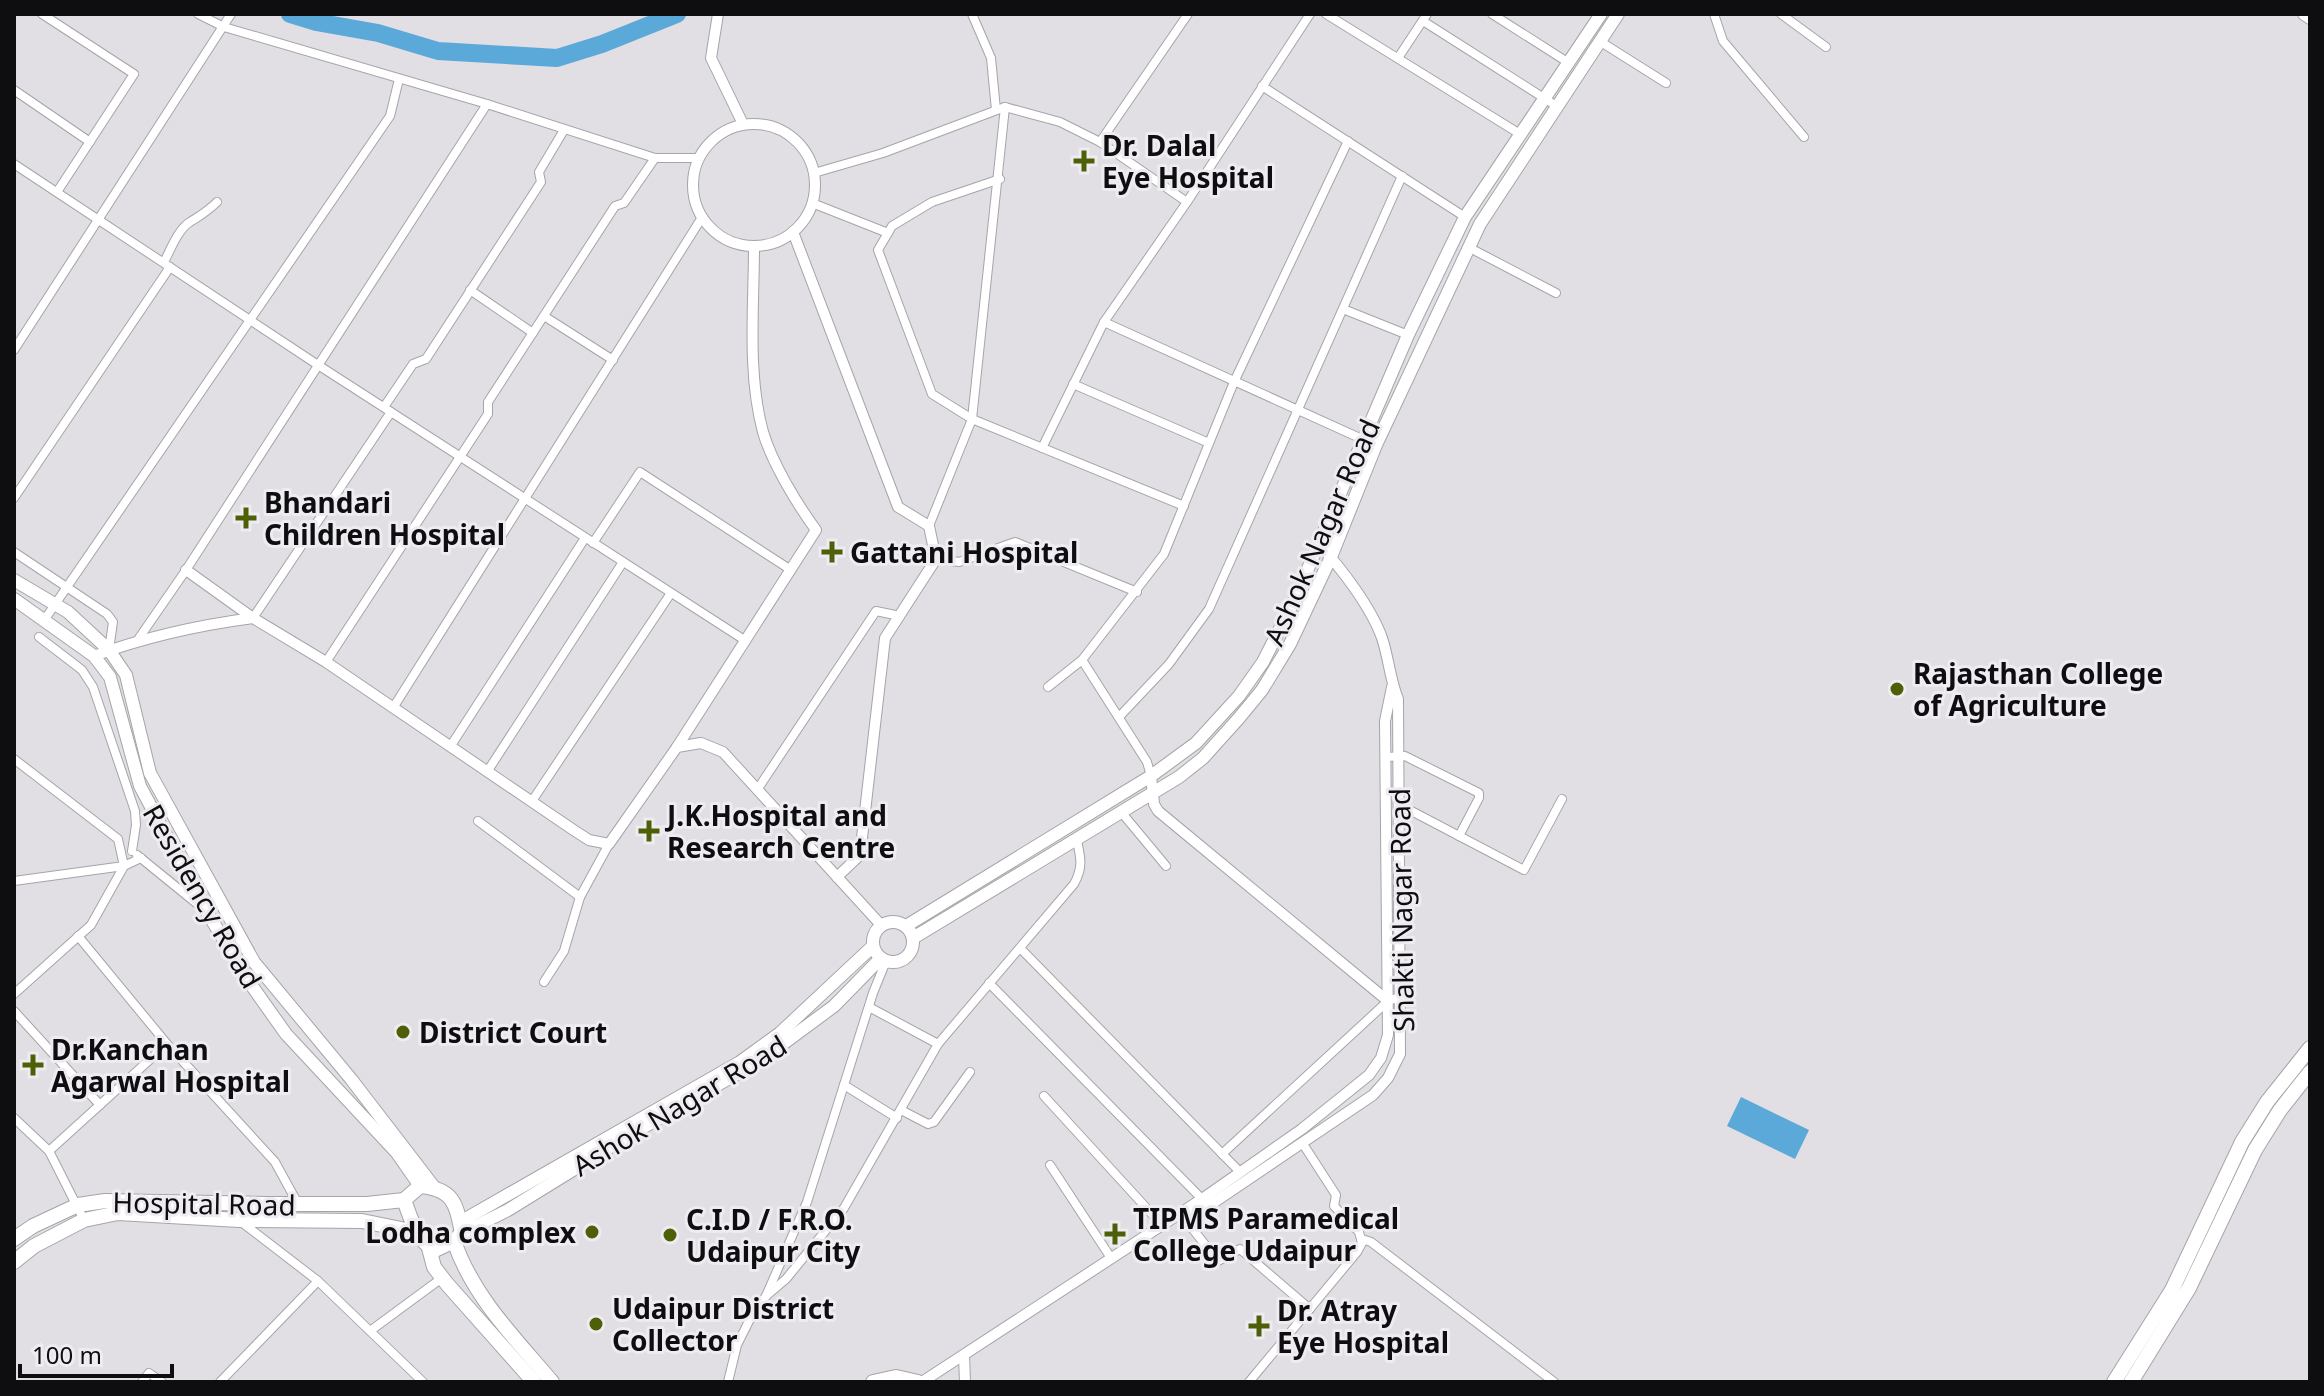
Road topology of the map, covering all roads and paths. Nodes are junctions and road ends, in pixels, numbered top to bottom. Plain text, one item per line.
1 (42, 14) edge
2 (198, 14) edge
3 (231, 14) edge
4 (718, 14) edge
5 (972, 14) edge
6 (1188, 14) edge
7 (1310, 14) edge
8 (1326, 14) edge
9 (1492, 14) edge
10 (1601, 14) edge
11 (1618, 14) edge
12 (1714, 14) edge
13 (1781, 14) edge
14 (2304, 14) edge
15 (1425, 17) edge
16 (1506, 18) edge
17 (2310, 18) edge
18 (224, 27) junction
19 (1601, 42) junction
20 (1826, 47) dead end
21 (1398, 58) junction
22 (1569, 63) junction
23 (399, 79) junction
24 (1666, 83) dead end
25 (1262, 86) junction
26 (14, 90) edge
27 (1545, 98) junction
28 (487, 104) junction
29 (1558, 107) junction
30 (1000, 109) junction
31 (743, 124) junction
32 (564, 130) junction
33 (1520, 134) junction
34 (1804, 137) dead end
35 (1348, 141) junction
36 (90, 142) junction
37 (1100, 142) junction
38 (655, 158) junction
39 (699, 158) junction
40 (14, 164) edge
41 (814, 173) junction
42 (1402, 176) junction
43 (1000, 179) junction
44 (57, 192) junction
45 (217, 202) dead end
46 (1187, 202) junction
47 (812, 203) junction
48 (1465, 217) junction
49 (99, 219) junction
50 (701, 219) junction
51 (793, 232) junction
52 (888, 233) junction
53 (754, 247) junction
54 (1468, 247) junction
55 (167, 264) junction
56 (470, 290) junction
57 (1556, 293) dead end
58 (1343, 309) junction
59 (544, 316) junction
60 (250, 320) junction
61 (1104, 322) junction
62 (533, 333) junction
63 (1408, 335) junction
64 (14, 350) edge
65 (613, 360) junction
66 (318, 365) junction
67 (1234, 382) junction
68 (1073, 384) junction
69 (387, 410) junction
70 (1298, 412) junction
71 (972, 419) junction
72 (1362, 439) junction
73 (1209, 443) junction
74 (1042, 448) junction
75 (460, 457) junction
76 (14, 498) edge
77 (525, 499) junction
78 (1184, 506) junction
79 (929, 526) junction
80 (589, 540) junction
81 (1319, 544) junction
82 (14, 552) edge
83 (1331, 557) junction
84 (936, 559) junction
85 (623, 562) junction
86 (186, 570) junction
87 (791, 570) junction
88 (14, 580) edge
89 (67, 587) junction
90 (1137, 592) junction
91 (671, 593) junction
92 (14, 599) edge
93 (55, 605) junction
94 (900, 616) junction
95 (253, 618) junction
96 (45, 619) junction
97 (39, 637) dead end
98 (137, 641) junction
99 (746, 641) junction
100 (109, 650) junction
101 (94, 656) junction
102 (1082, 660) junction
103 (326, 662) junction
104 (1048, 687) dead end
105 (1392, 687) junction
106 (393, 708) junction
107 (1119, 717) junction
108 (450, 747) junction
109 (677, 747) junction
110 (1399, 756) junction
111 (1386, 757) junction
112 (14, 759) edge
113 (487, 772) junction
114 (1151, 776) junction
115 (757, 790) junction
116 (1153, 794) junction
117 (1562, 799) dead end
118 (532, 801) junction
119 (1400, 805) junction
120 (1122, 813) junction
121 (478, 821) dead end
122 (1459, 836) junction
123 (118, 839) junction
124 (1077, 841) junction
125 (609, 844) junction
126 (132, 851) junction
127 (141, 858) junction
128 (124, 866) junction
129 (1166, 866) dead end
130 (837, 877) junction
131 (14, 881) edge
132 (580, 897) junction
133 (226, 909) junction
134 (207, 912) junction
135 (881, 925) junction
136 (906, 926) junction
137 (78, 936) junction
138 (913, 938) junction
139 (873, 946) junction
140 (1020, 948) junction
141 (884, 960) junction
142 (544, 982) dead end
143 (989, 983) junction
144 (14, 994) edge
145 (1388, 995) junction
146 (1402, 996) junction
147 (869, 1007) junction
148 (14, 1011) edge
149 (167, 1044) junction
150 (938, 1044) junction
151 (2310, 1048) edge
152 (970, 1072) dead end
153 (2310, 1072) edge
154 (844, 1085) junction
155 (1044, 1096) dead end
156 (100, 1105) junction
157 (899, 1114) junction
158 (14, 1118) edge
159 (1303, 1144) junction
160 (49, 1151) junction
161 (1222, 1154) junction
162 (1050, 1165) dead end
163 (1240, 1172) junction
164 (427, 1187) junction
165 (1202, 1199) junction
166 (404, 1200) junction
167 (298, 1204) junction
168 (78, 1205) junction
169 (1183, 1211) junction
170 (84, 1220) junction
171 (239, 1220) junction
172 (1162, 1225) junction
173 (416, 1232) junction
174 (459, 1232) junction
175 (14, 1239) edge
176 (1362, 1239) junction
177 (429, 1248) junction
178 (1111, 1258) junction
179 (14, 1262) edge
180 (442, 1278) junction
181 (318, 1281) junction
182 (766, 1296) junction
183 (1310, 1309) junction
184 (370, 1331) junction
185 (964, 1355) junction
186 (142, 1382) edge
187 (162, 1382) edge
188 (220, 1382) edge
189 (423, 1382) edge
190 (534, 1382) edge
191 (552, 1382) edge
192 (728, 1382) edge
193 (873, 1382) edge
194 (920, 1382) edge
195 (965, 1382) edge
196 (1249, 1382) edge
197 (1554, 1382) edge
198 (2114, 1382) edge
199 (2131, 1382) edge

1 - 36 street
2 - 18 street
3 - 18 street
4 - 31 street
5 - 30 street
6 - 37 street
7 - 25 street
8 - 21 street
9 - 16 street
10 - 22 main road, Ashok Nagar Road
11 - 19 main road
12 - 34 street
13 - 20 street
14 - 17 main road
15 - 21 street
15 - 27 street
16 - 22 street
18 - 23 street
18 - 49 street
19 - 24 street
19 - 29 main road
21 - 33 street
22 - 27 main road, Ashok Nagar Road
23 - 28 street
23 - 60 street
25 - 35 street
25 - 46 street
26 - 36 street
27 - 29 street
27 - 33 main road, Ashok Nagar Road
28 - 32 street
28 - 66 street
29 - 54 main road
30 - 37 street
30 - 41 street
30 - 43 street
31 - 39 street
31 - 41 street
32 - 38 street
32 - 56 street
33 - 48 main road, Ashok Nagar Road
35 - 42 street
35 - 67 street
36 - 44 street
37 - 46 street
38 - 39 street
38 - 59 street
39 - 50 street
40 - 44 street
41 - 47 street
42 - 48 street
42 - 58 street
43 - 52 street
43 - 71 street
44 - 49 street
45 - 55 street
46 - 61 street
47 - 51 street
47 - 52 street
48 - 63 main road, Ashok Nagar Road
49 - 55 street
49 - 64 street
50 - 53 street
50 - 65 street
51 - 53 street
51 - 79 street
52 - 71 street
53 - 87 street
54 - 57 street
54 - 83 main road
55 - 60 street
55 - 76 street
56 - 62 street
56 - 69 street
58 - 63 street
58 - 70 street
59 - 62 street
59 - 65 street
60 - 66 street
60 - 89 street
61 - 67 street
61 - 68 street
62 - 75 street
63 - 72 main road, Ashok Nagar Road
65 - 77 street
66 - 69 street
66 - 86 street
67 - 70 street
67 - 73 street
68 - 73 street
68 - 74 street
69 - 75 street
69 - 95 street
70 - 72 street
70 - 107 street
71 - 74 street
71 - 79 street
72 - 81 main road, Ashok Nagar Road
73 - 78 street
74 - 78 street
75 - 77 street
75 - 103 street
77 - 80 street
77 - 106 street
78 - 90 street
79 - 84 street
80 - 85 street
80 - 87 street
80 - 108 street
81 - 83 street, Shakti Nagar Road
81 - 114 main road, Ashok Nagar Road
82 - 89 street
83 - 105 street, Shakti Nagar Road
83 - 116 main road
84 - 90 street
84 - 94 street
85 - 91 street
85 - 113 street
86 - 95 street
86 - 98 street
87 - 99 street
88 - 93 main road
89 - 93 street
89 - 100 street
90 - 102 street
91 - 99 street
91 - 118 street
92 - 96 main road, Residency Road
93 - 96 street
93 - 100 main road
94 - 115 street
94 - 130 street
95 - 98 street
95 - 103 street
96 - 101 main road, Residency Road
97 - 126 street
98 - 100 street
99 - 109 street
100 - 101 street
100 - 133 main road
101 - 134 main road, Residency Road
102 - 104 street
102 - 107 street
103 - 106 street
105 - 110 street, Shakti Nagar Road
105 - 111 street, Shakti Nagar Road
106 - 108 street
107 - 114 street
108 - 113 street
109 - 115 street
109 - 125 street
110 - 111 street
110 - 119 street, Shakti Nagar Road
110 - 122 street
111 - 145 street, Shakti Nagar Road
112 - 123 street
113 - 118 street
114 - 116 street
114 - 136 main road, Ashok Nagar Road
115 - 130 street
116 - 120 main road
116 - 145 street
117 - 122 street
118 - 125 street
119 - 122 street
119 - 146 street, Shakti Nagar Road
120 - 124 main road
120 - 129 street
121 - 132 street
123 - 126 street
123 - 128 street
124 - 138 main road
124 - 140 street
125 - 132 street
126 - 127 street
127 - 128 street
127 - 134 street
128 - 131 street
128 - 137 street
130 - 135 street
132 - 142 street
133 - 134 street
133 - 164 main road
134 - 164 main road, Residency Road
135 - 136 main road
135 - 139 main road
136 - 138 main road
137 - 144 street
137 - 149 street
138 - 141 main road
139 - 141 main road
139 - 174 main road
140 - 143 street
140 - 161 street
141 - 147 street
141 - 174 main road, Ashok Nagar Road
143 - 150 street
143 - 165 street
145 - 146 street
145 - 161 street
145 - 163 street, Shakti Nagar Road
146 - 159 street, Shakti Nagar Road
147 - 150 street
147 - 154 street
148 - 156 street
149 - 156 street
149 - 167 street
150 - 157 street
151 - 198 highway
152 - 157 street
153 - 199 highway
154 - 157 street
154 - 182 street
155 - 172 street
156 - 160 street
157 - 182 street
158 - 160 street
159 - 169 street, Shakti Nagar Road
159 - 176 street
160 - 168 street
161 - 163 street
162 - 178 street
163 - 165 street, Shakti Nagar Road
164 - 166 highway
164 - 174 highway
165 - 169 street, Shakti Nagar Road
166 - 167 highway, Hospital Road
166 - 173 highway
167 - 168 highway, Hospital Road
168 - 170 street
168 - 175 highway, Hospital Road
169 - 172 street, Shakti Nagar Road
169 - 183 street
170 - 171 highway
170 - 179 highway
171 - 173 highway
171 - 181 street
172 - 178 street, Shakti Nagar Road
173 - 177 highway
174 - 177 highway
174 - 191 highway
176 - 183 street
176 - 197 street
177 - 180 highway
178 - 185 street, Shakti Nagar Road
180 - 184 street
180 - 190 highway
181 - 184 street
181 - 188 street
182 - 192 street
183 - 196 street
184 - 189 street
185 - 194 street, Shakti Nagar Road
185 - 195 street
186 - 187 street
193 - 194 highway

